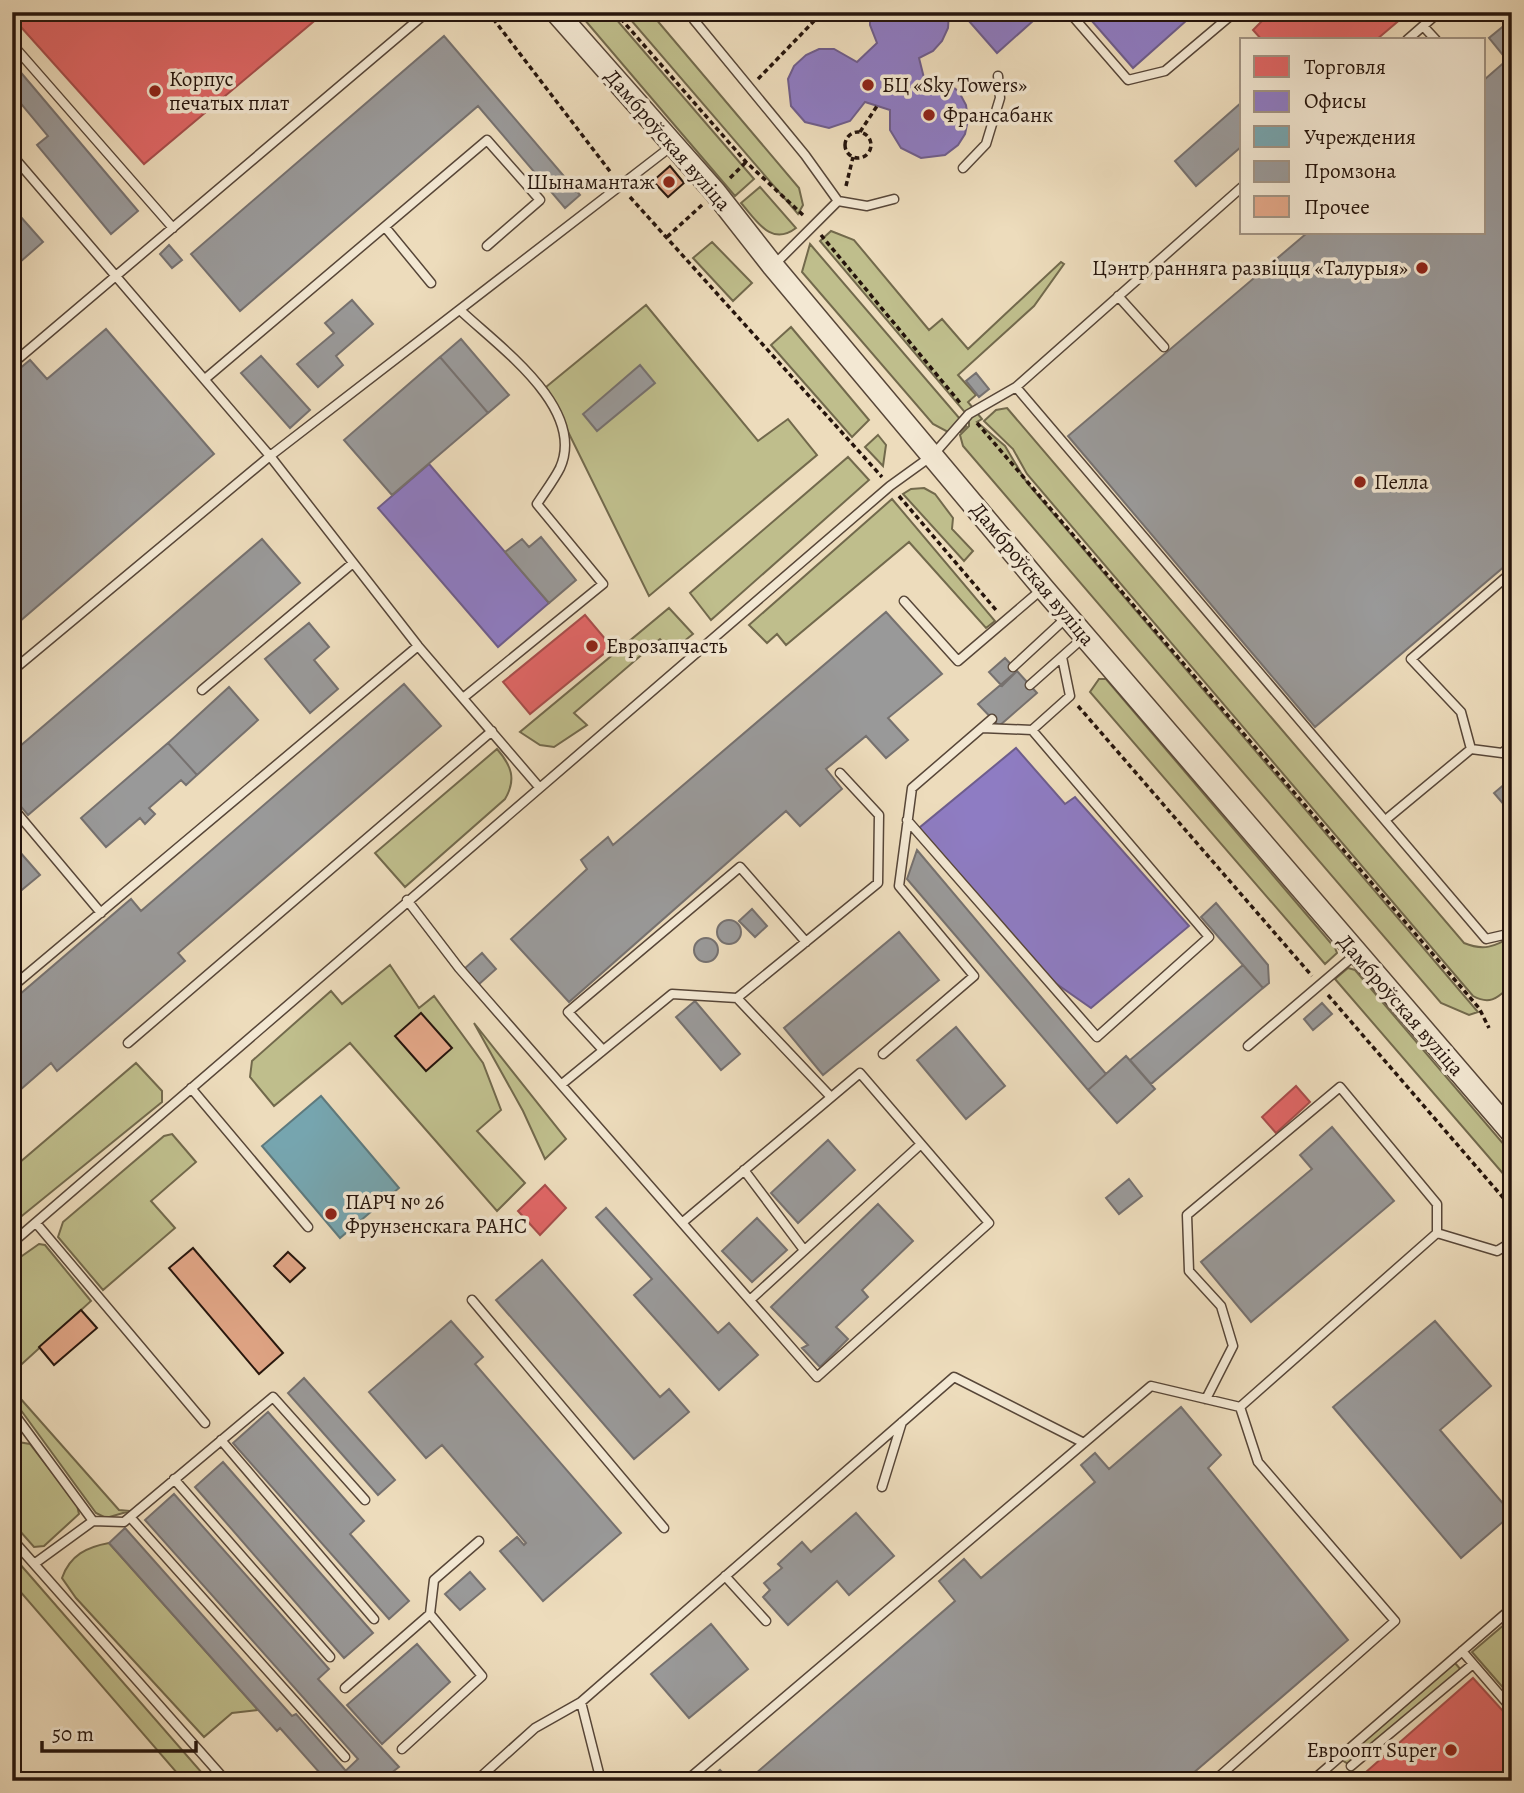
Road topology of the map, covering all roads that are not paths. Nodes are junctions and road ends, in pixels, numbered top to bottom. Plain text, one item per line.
1 (556, 12) edge
2 (692, 12) edge
3 (1069, 12) edge
4 (1235, 12) edge
5 (1439, 12) edge
6 (425, 13) edge
7 (1423, 26) junction
8 (1409, 38) edge
9 (1434, 38) edge
10 (12, 44) edge
11 (998, 76) dead end
12 (673, 145) junction
13 (12, 155) edge
14 (963, 168) dead end
15 (1240, 189) edge
16 (894, 199) dead end
17 (838, 201) junction
18 (385, 227) junction
19 (173, 228) junction
20 (487, 246) dead end
21 (773, 266) junction
22 (114, 278) junction
23 (431, 283) dead end
24 (1118, 296) junction
25 (460, 310) junction
26 (1164, 347) dead end
27 (12, 364) edge
28 (205, 379) junction
29 (1016, 387) junction
30 (933, 455) junction
31 (270, 456) junction
32 (353, 563) junction
33 (1512, 572) edge
34 (1043, 588) junction
35 (904, 601) dead end
36 (1069, 616) junction
37 (1085, 636) junction
38 (418, 646) junction
39 (1062, 657) junction
40 (1013, 667) dead end
41 (12, 671) edge
42 (1030, 685) dead end
43 (202, 690) dead end
44 (463, 698) junction
45 (992, 719) dead end
46 (982, 729) junction
47 (1032, 730) junction
48 (492, 731) junction
49 (1512, 745) edge
50 (1471, 749) junction
51 (840, 773) dead end
52 (539, 787) junction
53 (12, 807) edge
54 (1389, 817) dead end
55 (907, 820) junction
56 (407, 900) junction
57 (101, 913) junction
58 (1512, 933) edge
59 (806, 942) junction
60 (1356, 954) junction
61 (12, 987) edge
62 (737, 998) junction
63 (128, 1043) dead end
64 (1248, 1046) dead end
65 (603, 1050) junction
66 (883, 1054) dead end
67 (562, 1084) junction
68 (191, 1088) junction
69 (830, 1096) junction
70 (1505, 1111) edge
71 (1512, 1133) edge
72 (921, 1144) junction
73 (744, 1170) junction
74 (683, 1222) junction
75 (36, 1223) junction
76 (308, 1227) dead end
77 (1437, 1233) junction
78 (1512, 1242) edge
79 (12, 1243) edge
80 (804, 1250) junction
81 (472, 1300) dead end
82 (750, 1300) junction
83 (1206, 1399) junction
84 (1240, 1407) junction
85 (12, 1411) edge
86 (902, 1422) junction
87 (205, 1423) dead end
88 (221, 1440) junction
89 (1084, 1443) junction
90 (174, 1479) junction
91 (882, 1487) dead end
92 (365, 1500) dead end
93 (130, 1517) junction
94 (93, 1521) junction
95 (664, 1528) dead end
96 (12, 1539) edge
97 (479, 1541) dead end
98 (34, 1564) junction
99 (725, 1576) junction
100 (1512, 1608) edge
101 (429, 1614) junction
102 (374, 1619) dead end
103 (766, 1621) dead end
104 (1462, 1651) junction
105 (330, 1657) dead end
106 (1473, 1664) junction
107 (345, 1688) dead end
108 (581, 1702) junction
109 (1512, 1709) edge
110 (402, 1749) dead end
111 (345, 1757) dead end
112 (1352, 1766) dead end
113 (226, 1781) edge
114 (476, 1781) edge
115 (601, 1781) edge
116 (686, 1781) edge
117 (1214, 1781) edge
118 (1312, 1781) edge

1 - 12 street, Дамброўская вуліца
2 - 17 lane
3 - 4 lane
5 - 7 lane
6 - 19 lane
7 - 8 lane
7 - 9 lane
10 - 19 lane
11 - 14 lane
12 - 21 street, Дамброўская вуліца
12 - 25 lane
13 - 22 lane
15 - 24 lane
16 - 17 lane
17 - 21 lane
18 - 20 lane
18 - 23 lane
18 - 28 lane
19 - 22 lane
21 - 30 street, Дамброўская вуліца
22 - 27 lane
22 - 28 lane
24 - 26 lane
24 - 29 lane
25 - 31 lane
25 - 44 lane
28 - 31 lane
29 - 30 lane
29 - 58 lane
30 - 34 street, Дамброўская вуліца
30 - 52 lane
31 - 32 lane
31 - 41 lane
32 - 38 lane
32 - 43 lane
33 - 50 lane
34 - 35 lane
34 - 36 street, Дамброўская вуліца
36 - 37 street, Дамброўская вуліца
36 - 40 lane
37 - 39 lane
37 - 60 street, Дамброўская вуліца
38 - 44 lane
38 - 57 lane
39 - 42 lane
39 - 47 lane
44 - 48 lane
45 - 46 lane
46 - 47 lane
46 - 55 lane
47 - 55 lane
48 - 52 lane
48 - 63 lane
49 - 50 lane
50 - 54 lane
51 - 59 lane
52 - 56 lane
53 - 57 lane
55 - 66 lane
56 - 67 lane
56 - 68 lane
57 - 61 lane
59 - 62 lane
59 - 65 lane
60 - 64 lane
60 - 70 street, Дамброўская вуліца
62 - 65 lane
62 - 69 lane
65 - 67 lane
67 - 74 lane
68 - 75 lane
68 - 76 lane
69 - 72 lane
69 - 73 lane
70 - 71 street, Дамброўская вуліца
72 - 80 lane
72 - 82 lane
73 - 74 lane
73 - 80 lane
74 - 82 lane
75 - 79 lane
75 - 87 lane
77 - 78 lane
77 - 83 lane
77 - 84 lane
80 - 82 lane
81 - 95 lane
83 - 84 lane
83 - 89 lane
84 - 117 lane
85 - 94 lane
86 - 89 lane
86 - 91 lane
86 - 99 lane
88 - 90 lane
88 - 92 lane
88 - 102 lane
89 - 116 lane
90 - 93 lane
90 - 105 lane
93 - 94 lane
93 - 111 lane
94 - 98 lane
96 - 98 lane
97 - 101 lane
98 - 113 lane
99 - 103 lane
99 - 108 lane
100 - 104 lane
101 - 107 lane
101 - 110 lane
104 - 106 lane
104 - 118 lane
106 - 109 lane
106 - 112 lane
108 - 114 lane
108 - 115 lane

